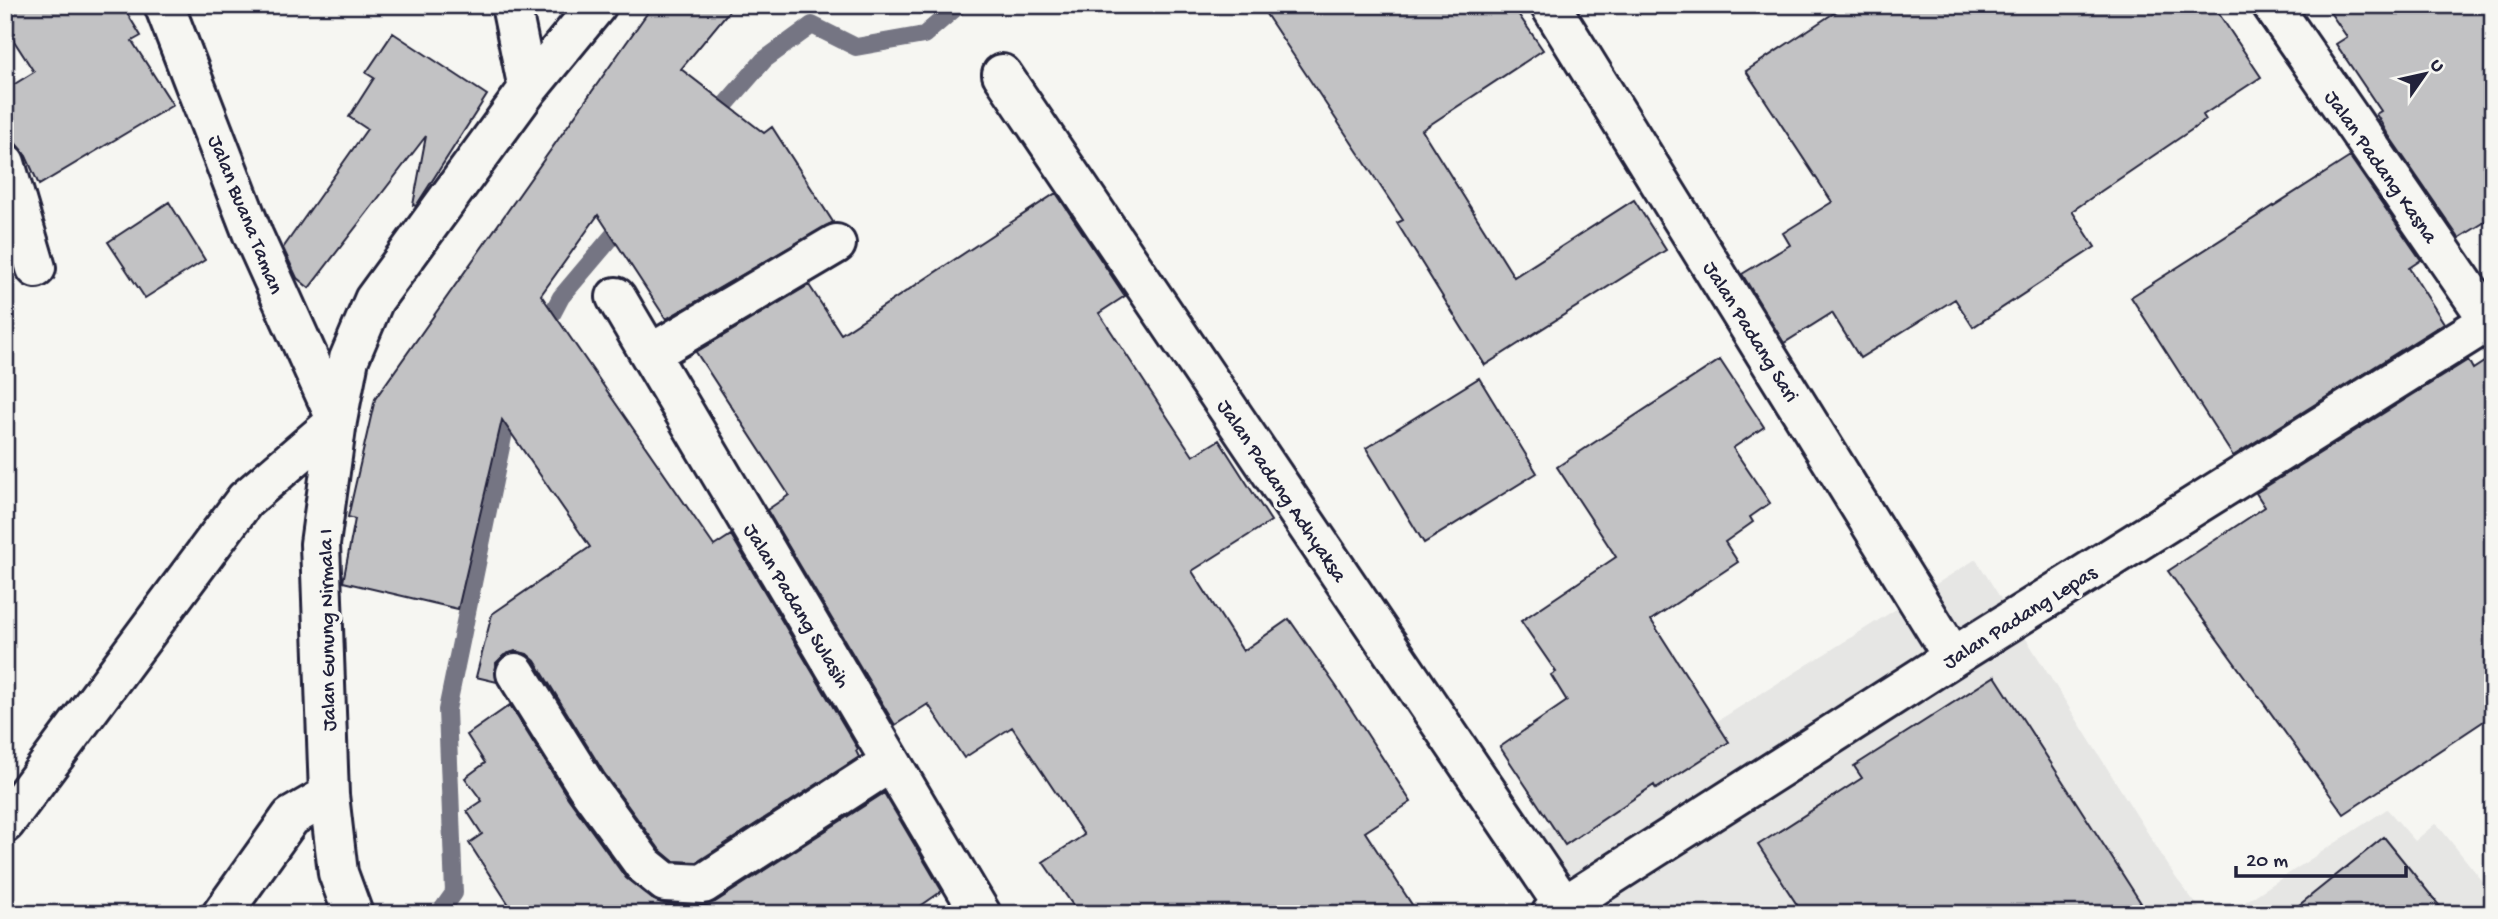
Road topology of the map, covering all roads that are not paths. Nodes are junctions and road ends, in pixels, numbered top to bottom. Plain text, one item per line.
1 (164, 5) edge
2 (511, 5) edge
3 (597, 5) edge
4 (1550, 5) edge
5 (2272, 5) edge
6 (1002, 74) dead end
7 (528, 89) junction
8 (5, 163) edge
9 (836, 244) dead end
10 (36, 268) dead end
11 (616, 297) dead end
12 (2491, 323) edge
13 (650, 354) junction
14 (337, 421) junction
15 (1953, 657) junction
16 (516, 673) dead end
17 (891, 762) junction
18 (329, 795) junction
19 (5, 823) edge
20 (1558, 910) edge
21 (222, 914) edge
22 (353, 914) edge
23 (981, 914) edge

1 - 14 street, Jalan Buana Taman
2 - 7 street
3 - 7 street, Jalan Gunung Nirmala I
4 - 15 street, Jalan Padang Sari
5 - 12 street, Jalan Padang Kasna
6 - 20 street, Jalan Padang Adhyaksa
7 - 14 street, Jalan Gunung Nirmala I
8 - 10 street
9 - 13 street
11 - 13 street, Jalan Padang Sulasih
12 - 15 street, Jalan Padang Lepas
13 - 17 street, Jalan Padang Sulasih
14 - 18 street, Jalan Gunung Nirmala I
14 - 19 street
15 - 20 street, Jalan Padang Lepas
16 - 17 street
17 - 23 street, Jalan Padang Sulasih
18 - 21 street
18 - 22 street, Jalan Gunung Nirmala I

